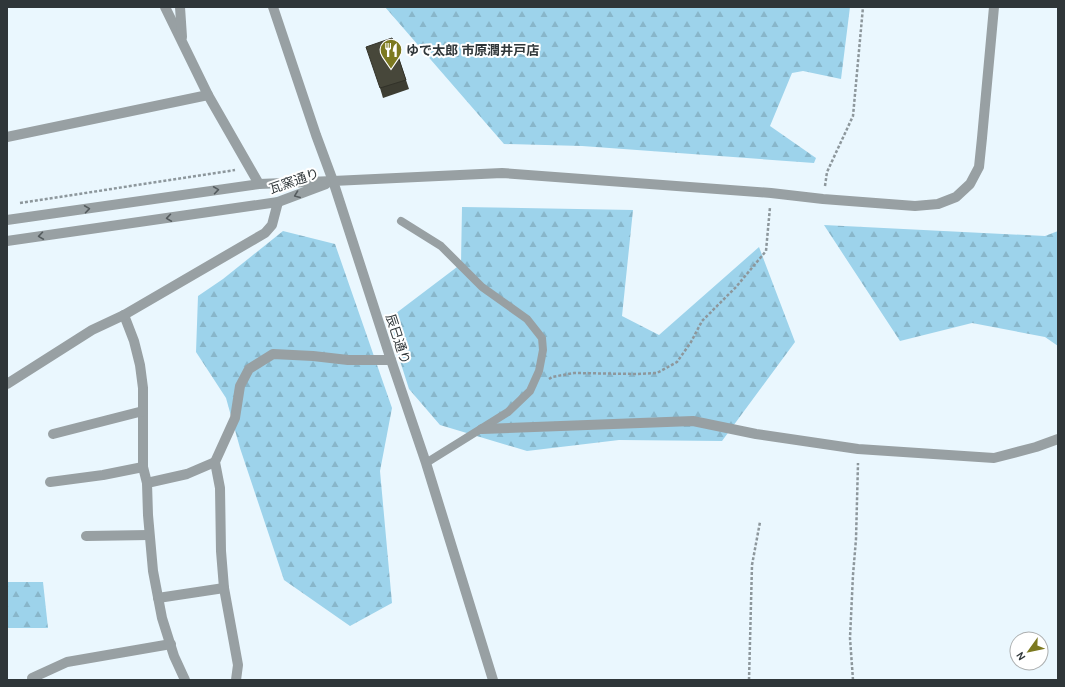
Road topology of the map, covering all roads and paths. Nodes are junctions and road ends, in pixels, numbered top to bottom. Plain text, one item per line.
1 (165, 7) edge
2 (180, 7) edge
3 (273, 7) edge
4 (863, 7) edge
5 (994, 7) edge
6 (182, 43) junction
7 (208, 95) junction
8 (7, 137) edge
9 (235, 170) dead end
10 (334, 181) junction
11 (259, 184) junction
12 (771, 193) junction
13 (822, 199) junction
14 (278, 202) junction
15 (15, 203) dead end
16 (7, 220) edge
17 (401, 221) dead end
18 (7, 241) edge
19 (124, 315) junction
20 (391, 360) junction
21 (7, 384) edge
22 (530, 391) junction
23 (143, 411) junction
24 (482, 429) junction
25 (52, 434) dead end
26 (1058, 439) edge
27 (858, 449) junction
28 (215, 462) junction
29 (426, 463) junction
30 (143, 467) junction
31 (50, 482) dead end
32 (147, 483) junction
33 (760, 522) dead end
34 (149, 535) junction
35 (86, 536) dead end
36 (224, 588) junction
37 (158, 598) junction
38 (170, 644) junction
39 (32, 678) dead end
40 (185, 680) edge
41 (236, 680) edge
42 (494, 680) edge
43 (749, 680) edge
44 (853, 680) edge

1 - 6 street
2 - 6 street
3 - 10 street, 辰巳通り
4 - 13 path
5 - 13 street
6 - 7 street
7 - 8 street
7 - 11 street
9 - 15 path
10 - 11 street, 瓦窯通り
10 - 12 street
10 -> 14 street, 瓦窯通り
10 - 20 street, 辰巳通り
16 -> 11 street, 瓦窯通り
12 - 13 street
12 - 22 path
14 -> 18 street, 瓦窯通り
14 - 19 street
17 - 22 lane
19 - 21 street
19 - 23 street
20 - 28 street
20 - 29 street, 辰巳通り
22 - 24 lane
23 - 25 street
23 - 30 street
24 - 27 street
24 - 29 lane
26 - 27 street
27 - 44 path
28 - 32 street
28 - 36 street
29 - 42 street, 辰巳通り
30 - 31 street
30 - 32 street
32 - 34 street
33 - 43 path
34 - 35 street
34 - 37 street
36 - 37 street
36 - 41 street
37 - 38 street
38 - 39 street
38 - 40 street

